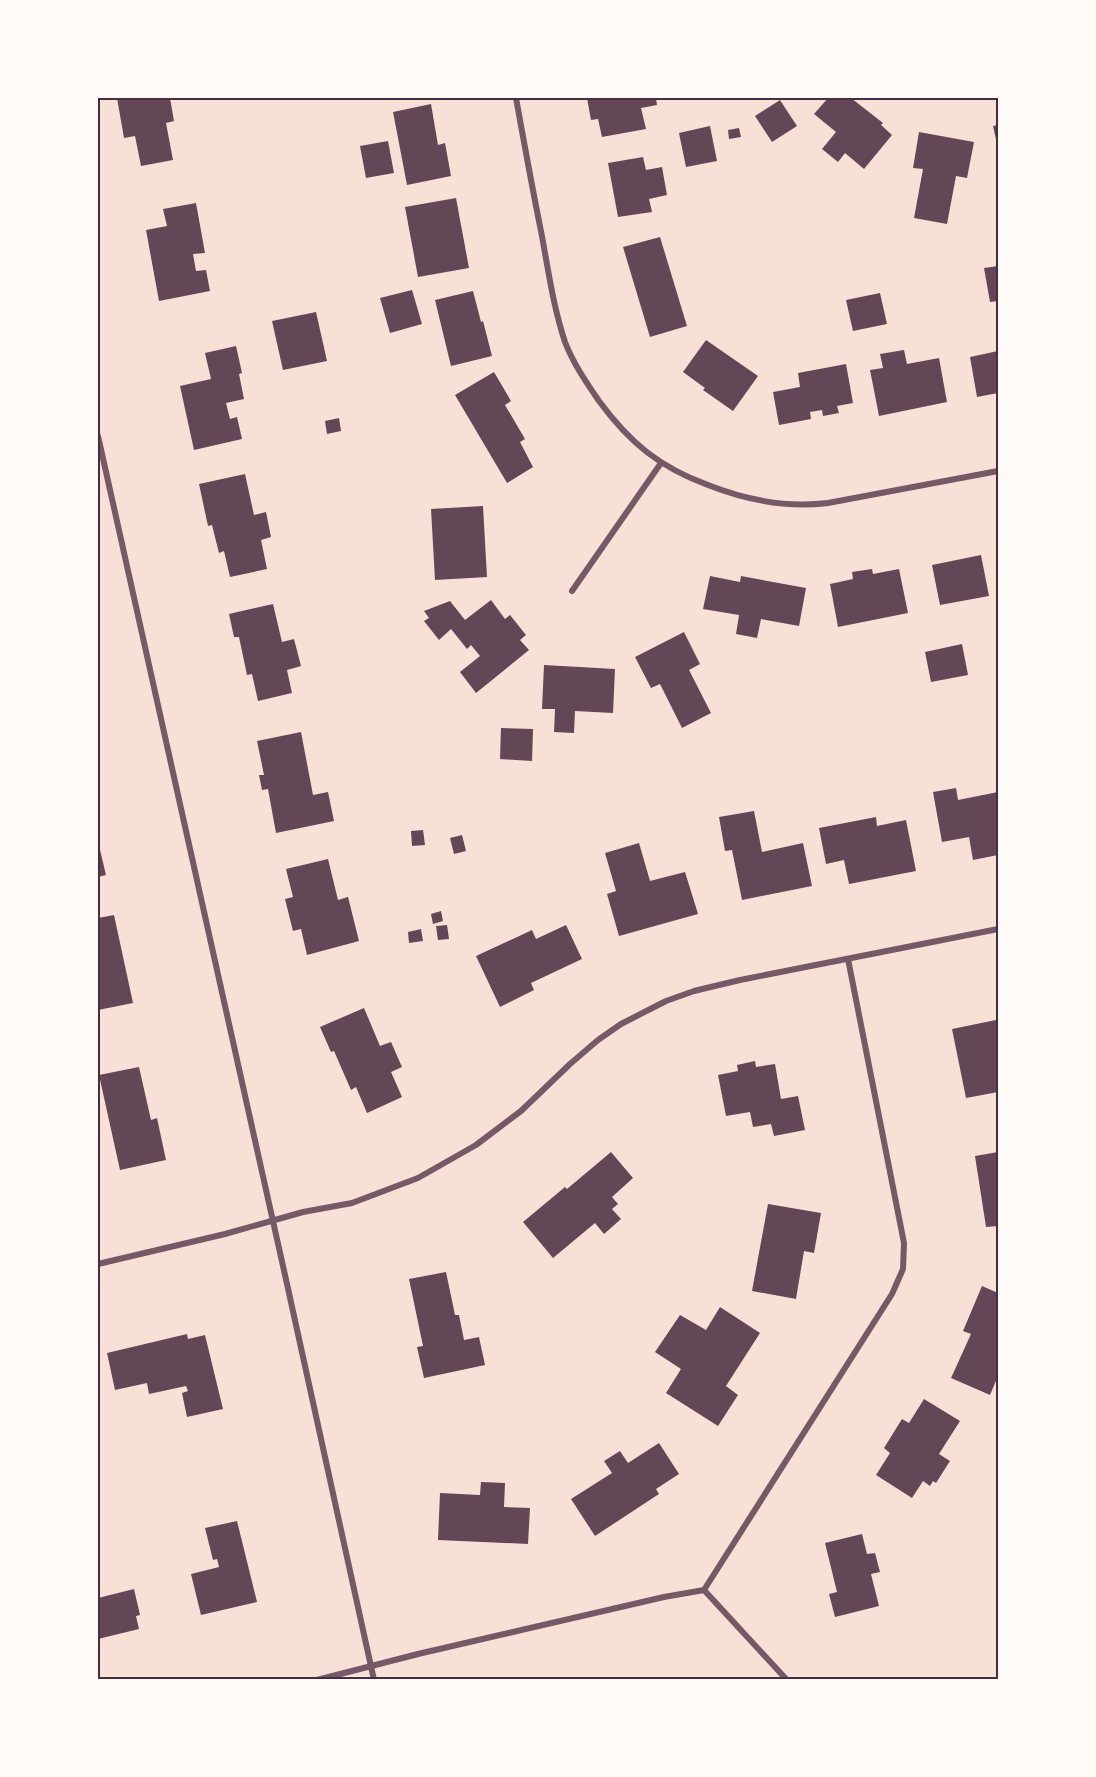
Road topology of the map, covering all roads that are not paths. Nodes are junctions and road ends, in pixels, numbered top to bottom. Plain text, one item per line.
1 (516, 98) edge
2 (98, 436) edge
3 (661, 463) junction
4 (999, 471) edge
5 (572, 591) dead end
6 (999, 929) edge
7 (848, 959) junction
8 (272, 1221) junction
9 (98, 1264) edge
10 (704, 1590) junction
11 (371, 1667) junction
12 (317, 1680) edge
13 (374, 1680) edge
14 (787, 1680) edge

1 - 3 street
2 - 8 street
3 - 4 street
3 - 5 street
6 - 7 street
7 - 8 street
7 - 10 street
8 - 9 street
8 - 11 street
10 - 11 street
10 - 14 street
11 - 12 street
11 - 13 street

